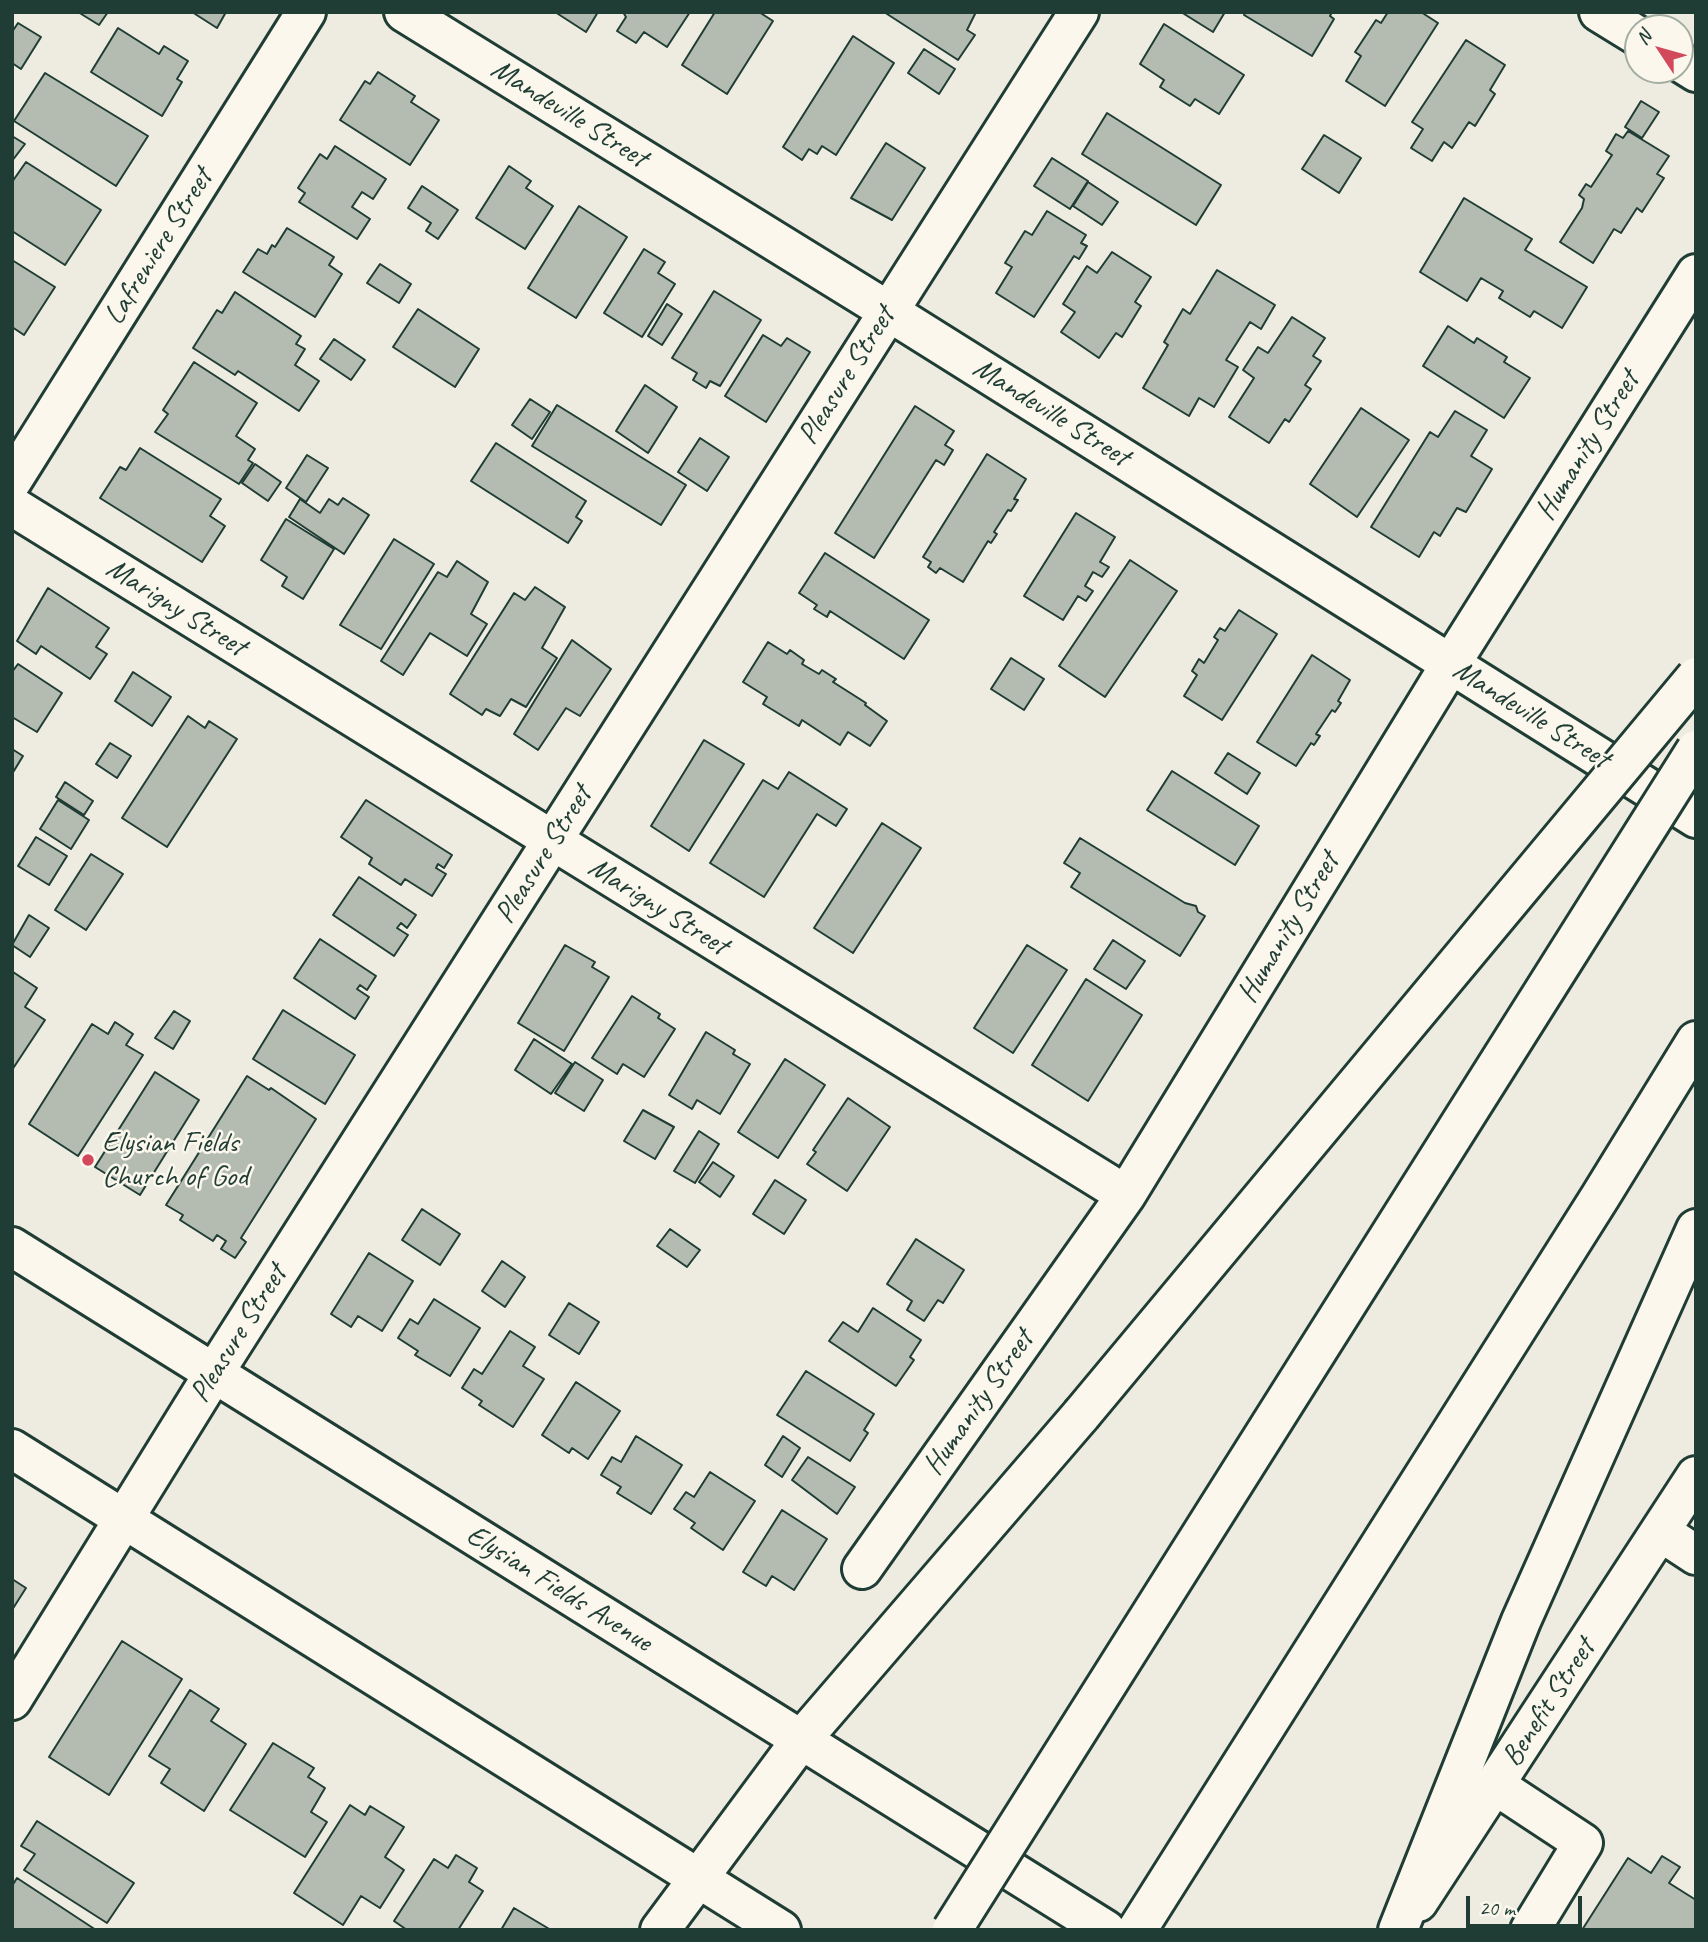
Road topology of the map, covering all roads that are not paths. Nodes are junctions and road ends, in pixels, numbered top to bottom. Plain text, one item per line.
1 (306, 12) edge
2 (404, 12) edge
3 (1079, 12) edge
4 (1599, 12) edge
5 (1624, 27) edge
6 (1696, 274) edge
7 (888, 311) junction
8 (12, 481) edge
9 (12, 506) edge
10 (1450, 665) junction
11 (1696, 677) edge
12 (1696, 750) edge
13 (1696, 818) edge
14 (552, 842) junction
15 (1696, 1041) edge
16 (1126, 1195) junction
17 (1696, 1229) edge
18 (12, 1247) edge
19 (214, 1373) junction
20 (12, 1448) edge
21 (1696, 1476) edge
22 (124, 1519) junction
23 (1661, 1532) junction
24 (1696, 1555) edge
25 (862, 1569) dead end
26 (12, 1700) edge
27 (802, 1740) junction
28 (1495, 1785) junction
29 (698, 1877) junction
30 (660, 1930) edge
31 (781, 1930) edge
32 (952, 1930) edge
33 (1106, 1930) edge
34 (1137, 1930) edge
35 (1399, 1930) edge
36 (1530, 1930) edge

1 - 8 main road, Lafreniere Street
2 - 7 main road, Mandeville Street
3 - 7 main road, Pleasure Street
4 - 5 main road
6 - 10 main road, Humanity Street
7 - 10 main road, Mandeville Street
7 - 14 main road, Pleasure Street
9 - 14 main road, Marigny Street
10 - 13 main road, Mandeville Street
10 - 16 main road, Humanity Street
11 - 27 main road, bridge
12 - 32 main road, bridge
14 - 16 main road, Marigny Street
14 - 19 main road, Pleasure Street
15 - 34 main road
16 - 25 main road, Humanity Street
17 - 35 main road
18 - 19 main road, Elysian Fields Avenue
19 - 22 main road, Pleasure Street
19 - 27 main road, Elysian Fields Avenue
20 - 22 main road
21 - 23 main road, Benefit Street
22 - 26 main road, Pleasure Street
22 - 29 main road
23 - 24 main road
23 - 28 main road, Benefit Street
27 - 29 main road
27 - 33 main road, Elysian Fields Avenue
28 - 35 main road, Benefit Street
28 - 36 main road
29 - 30 main road
29 - 31 main road

